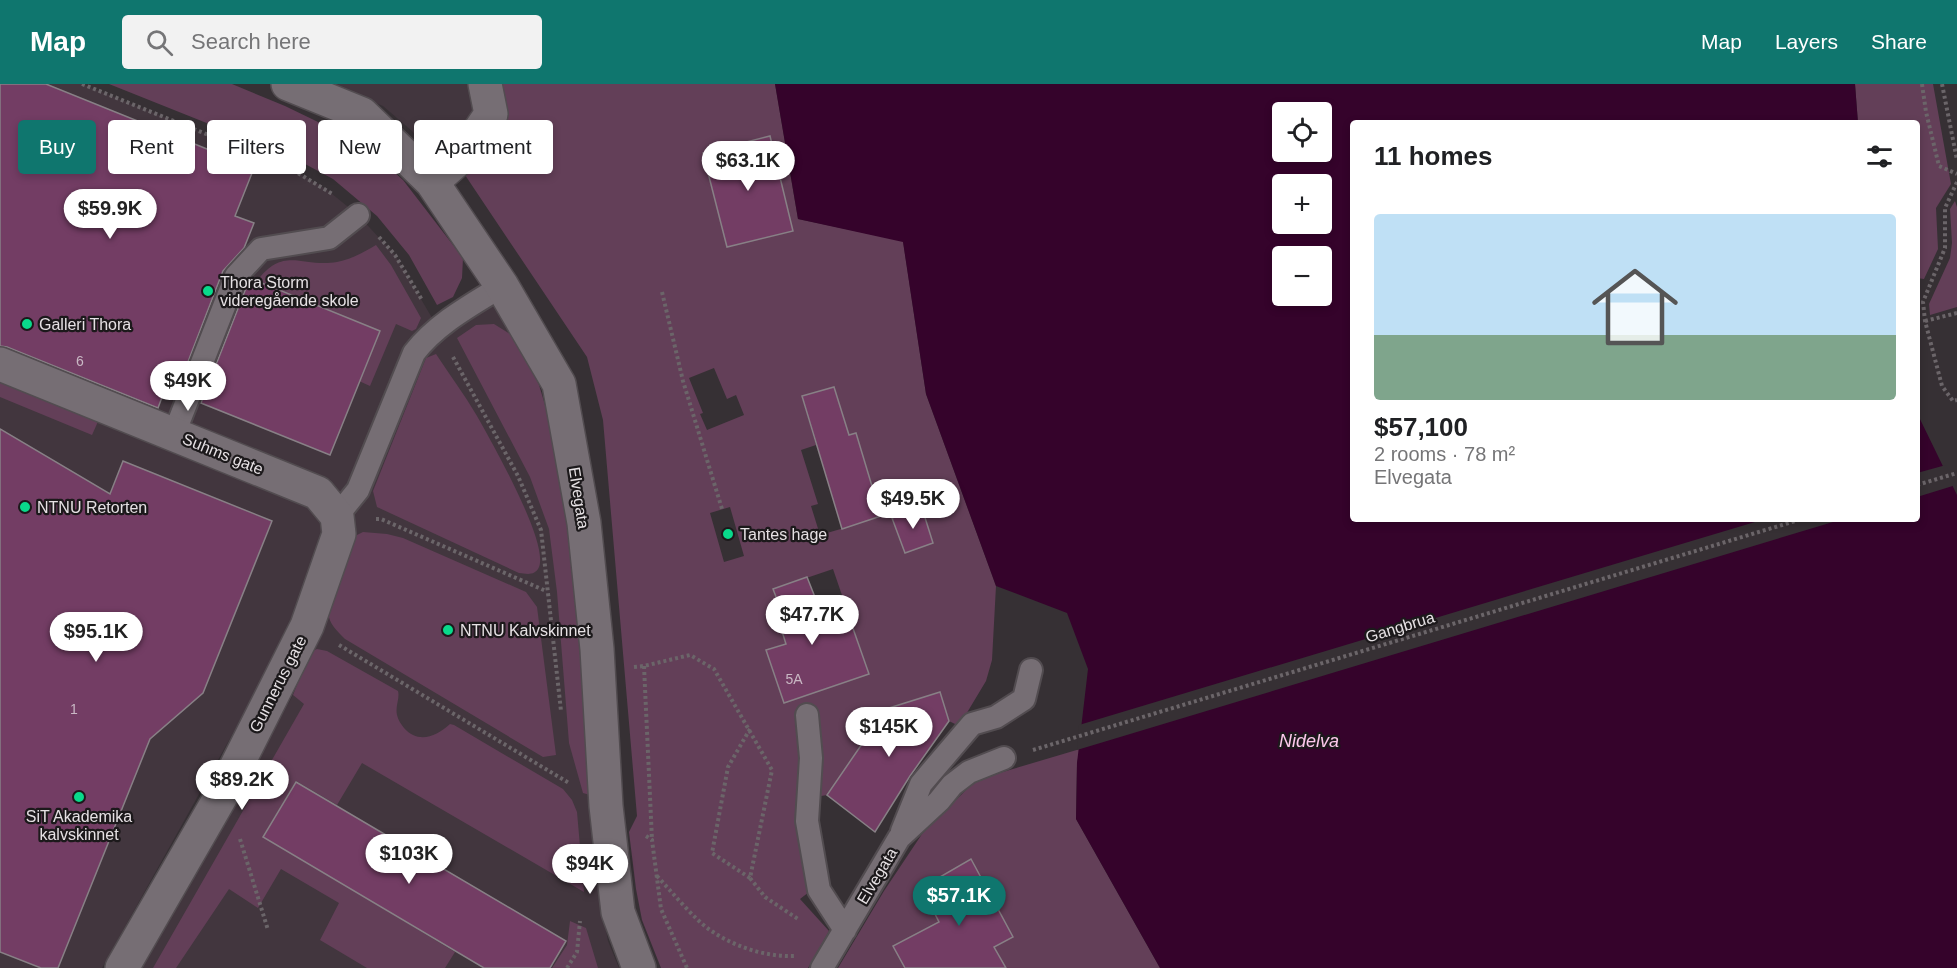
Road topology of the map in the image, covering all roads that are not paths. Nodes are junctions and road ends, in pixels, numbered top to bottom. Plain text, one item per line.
1 (288, 84) edge
2 (485, 84) edge
3 (432, 182) junction
4 (358, 215) road end
5 (502, 286) junction
6 (0, 364) edge
7 (174, 434) junction
8 (337, 516) junction
9 (1031, 670) dead end
10 (807, 715) dead end
11 (1004, 758) road end
12 (899, 838) junction
13 (841, 936) junction
14 (122, 968) edge
15 (639, 968) edge
16 (822, 968) edge

1 - 3 street, Elvegata
2 - 3 street
3 - 5 street, Elvegata
4 - 7 lane
5 - 8 lane
5 - 15 street, Elvegata
6 - 7 street, Suhms gate
7 - 8 street, Suhms gate
8 - 14 street, Gunnerus gate
9 - 12 lane
10 - 13 lane
11 - 12 lane, Elvegata
12 - 13 lane, Elvegata
13 - 16 lane, Elvegata

